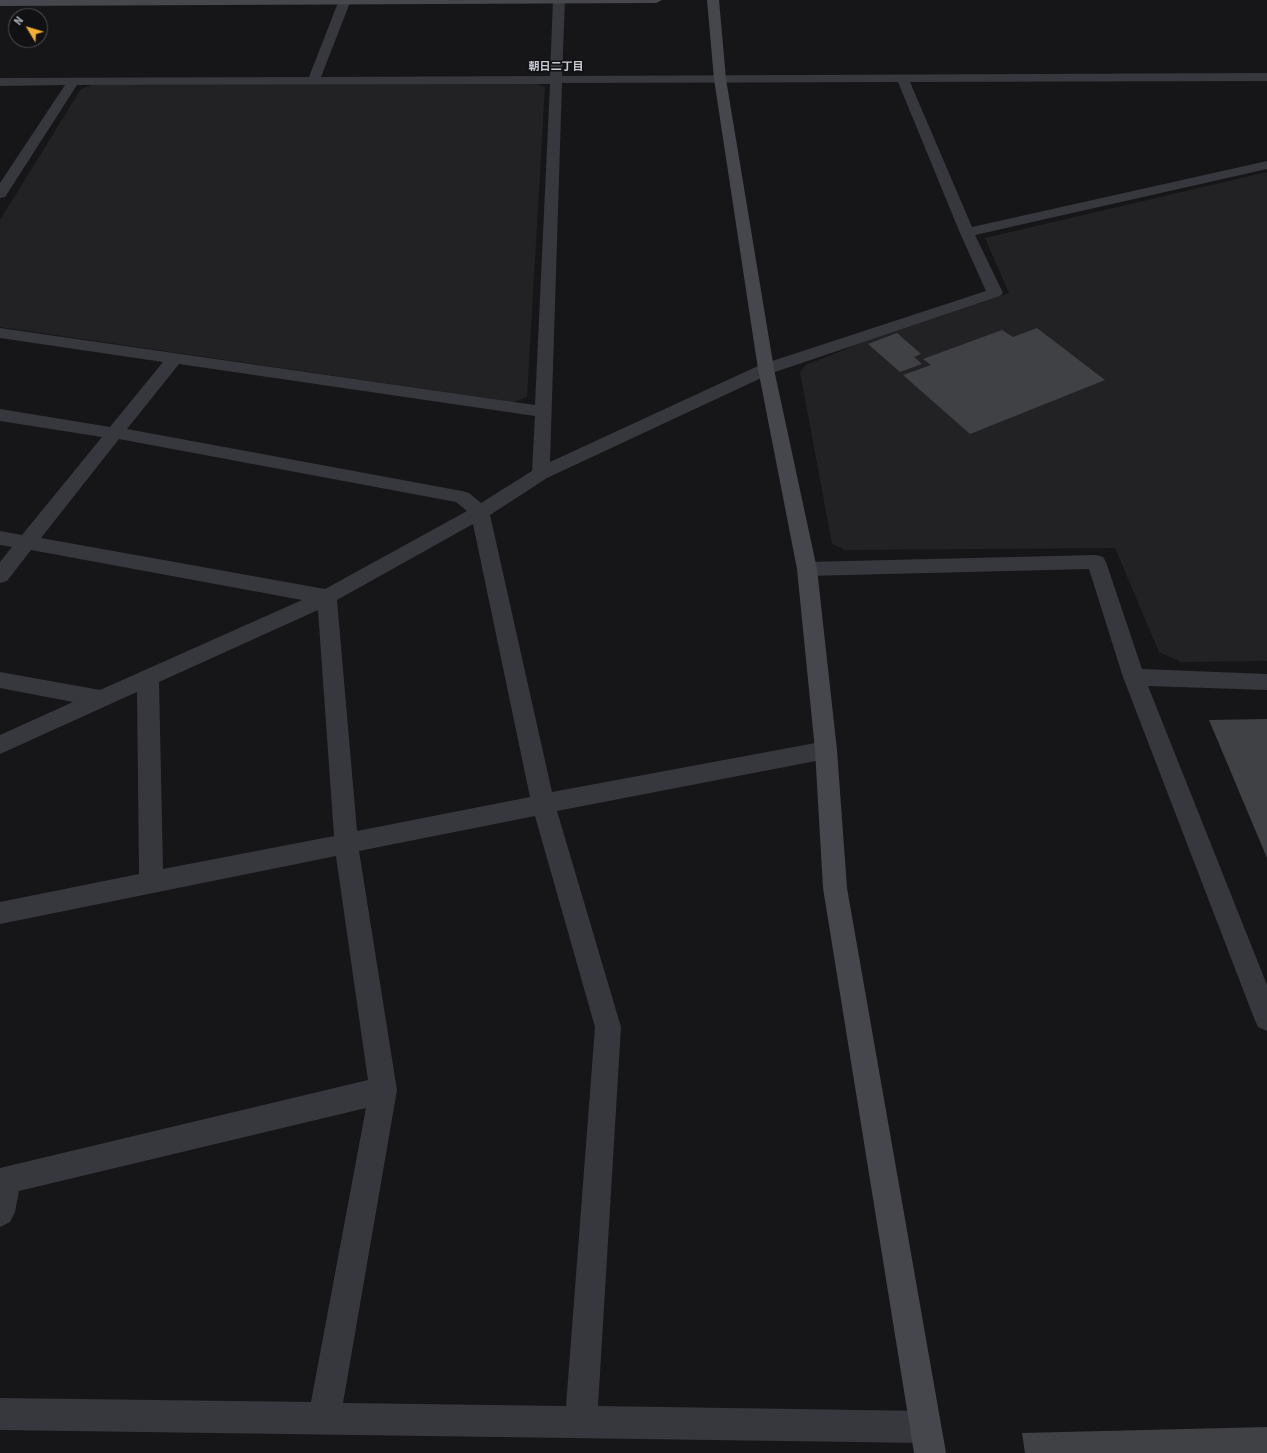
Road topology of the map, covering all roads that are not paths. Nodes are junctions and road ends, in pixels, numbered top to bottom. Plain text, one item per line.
1 (559, 0) edge
2 (656, 0) edge
3 (713, 0) edge
4 (345, 1) edge
5 (0, 3) edge
6 (1267, 77) edge
7 (556, 79) junction
8 (720, 79) junction
9 (903, 79) junction
10 (314, 80) junction
11 (0, 82) edge
12 (73, 82) junction
13 (1267, 165) edge
14 (0, 194) edge
15 (967, 233) junction
16 (0, 333) edge
17 (174, 358) junction
18 (766, 369) junction
19 (542, 412) junction
20 (0, 415) edge
21 (115, 433) junction
22 (541, 474) junction
23 (480, 512) junction
24 (0, 538) edge
25 (27, 543) junction
26 (807, 569) junction
27 (0, 576) edge
28 (327, 597) junction
29 (148, 677) junction
30 (1134, 677) junction
31 (0, 680) edge
32 (1267, 682) edge
33 (100, 699) junction
34 (0, 745) edge
35 (826, 750) junction
36 (543, 804) junction
37 (346, 843) junction
38 (152, 882) junction
39 (0, 913) edge
40 (1267, 1016) edge
41 (383, 1090) junction
42 (0, 1212) edge
43 (0, 1414) edge
44 (324, 1419) junction
45 (581, 1422) junction
46 (928, 1440) edge

1 - 2 street
1 - 4 street
1 - 7 street
3 - 8 street
4 - 5 street
4 - 10 street
6 - 9 street
7 - 8 street
7 - 10 street
7 - 19 street
8 - 9 street
8 - 18 street
9 - 15 street
10 - 12 street
11 - 12 street
12 - 14 street
13 - 15 street
15 - 18 street
16 - 17 street
17 - 19 street
17 - 21 street
18 - 22 street
18 - 26 street
19 - 22 street
20 - 21 street
21 - 23 street
21 - 25 street
22 - 23 street
23 - 28 street
23 - 36 street
24 - 25 street
25 - 27 street
25 - 28 street
26 - 30 street
26 - 35 street
28 - 29 street
28 - 37 street
29 - 33 street
29 - 38 street
30 - 32 street
30 - 40 street
31 - 33 street
33 - 34 street
35 - 36 street
35 - 46 street
36 - 37 street
36 - 45 street
37 - 38 street
37 - 41 street
38 - 39 street
41 - 42 street
41 - 44 street
43 - 44 street
44 - 45 street
45 - 46 street

